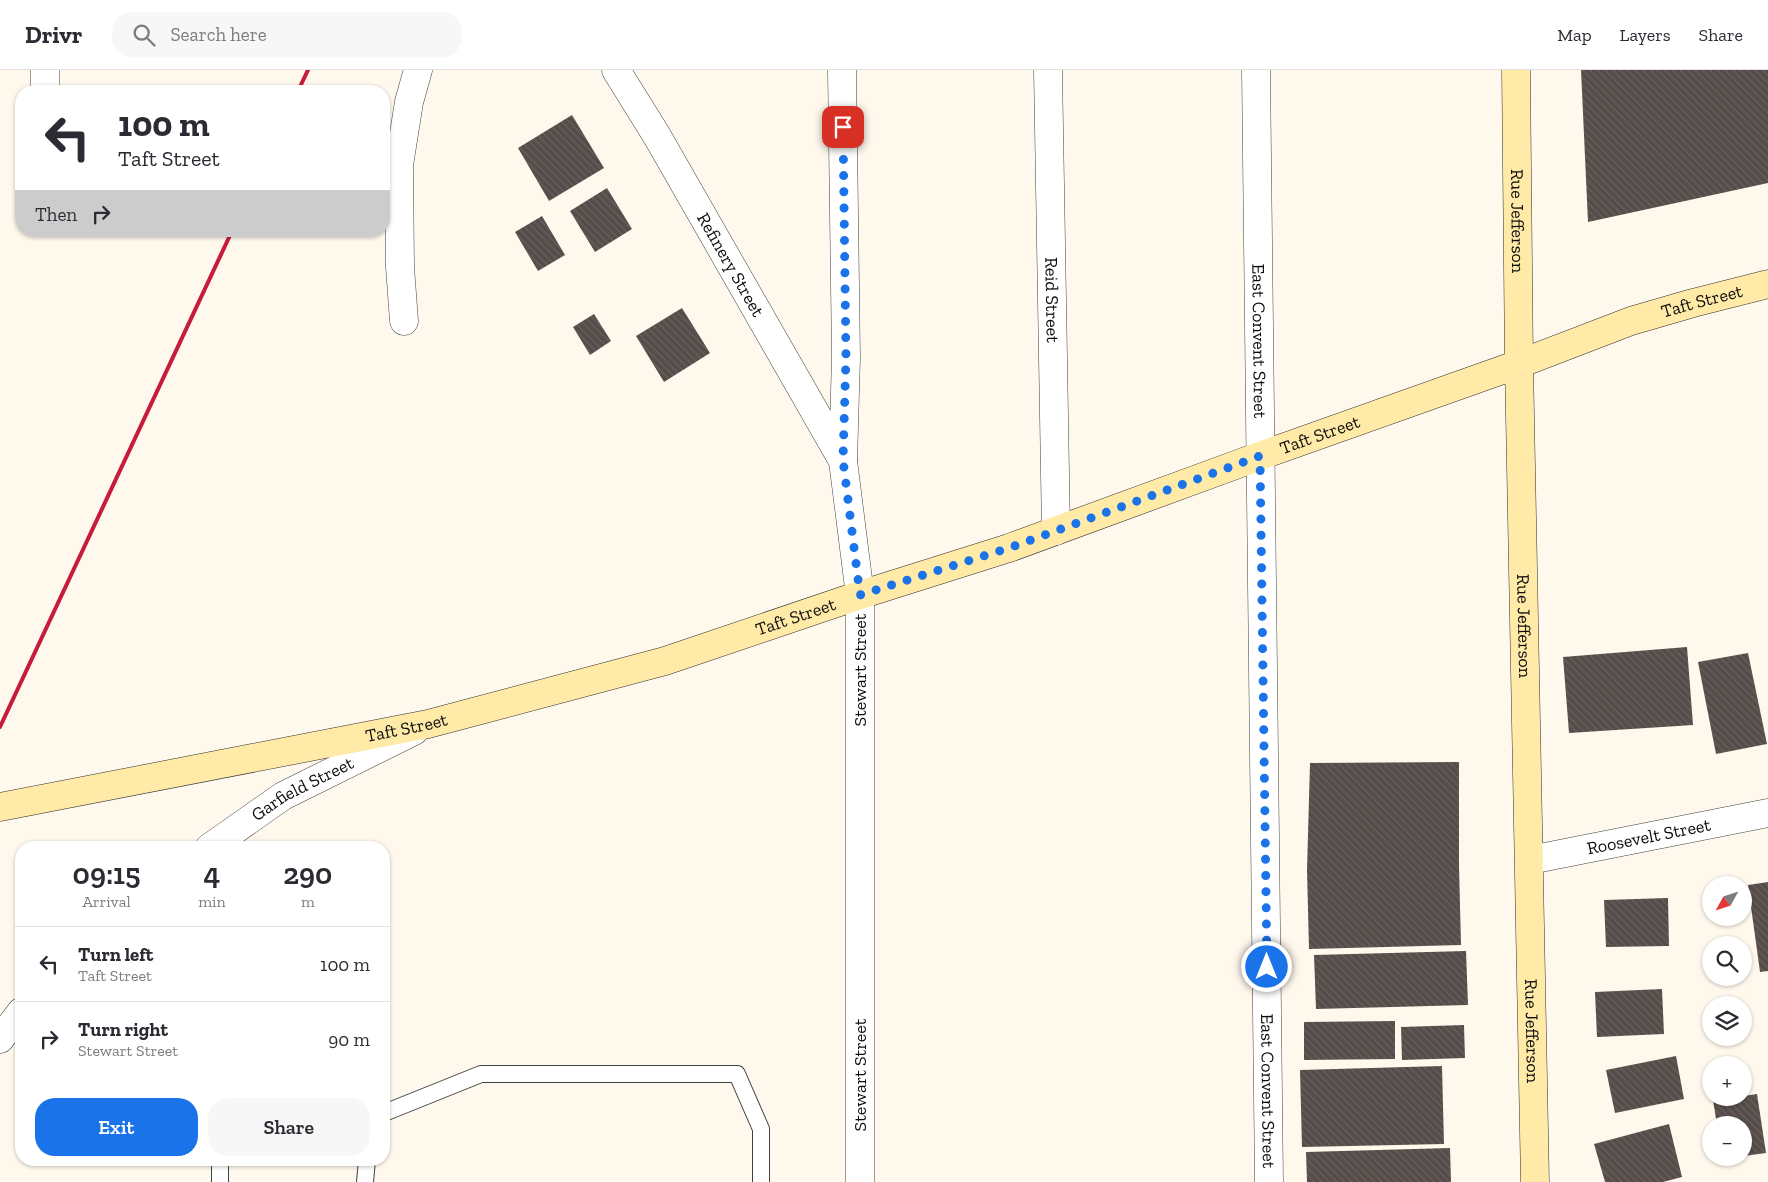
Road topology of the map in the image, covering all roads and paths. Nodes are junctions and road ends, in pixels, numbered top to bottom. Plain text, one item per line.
1 (45, 70) edge
2 (418, 70) edge
3 (616, 70) edge
4 (842, 70) edge
5 (1048, 70) edge
6 (1256, 70) edge
7 (1516, 70) edge
8 (45, 85) edge
9 (1768, 284) edge
10 (404, 321) dead end
11 (1520, 364) junction
12 (1260, 456) junction
13 (843, 460) junction
14 (1056, 530) junction
15 (860, 595) junction
16 (428, 724) junction
17 (0, 807) edge
18 (1768, 813) edge
19 (219, 841) edge
20 (1530, 860) junction
21 (15, 1020) edge
22 (0, 1039) edge
23 (390, 1111) edge
24 (220, 1166) edge
25 (366, 1166) edge
26 (220, 1182) edge
27 (365, 1182) edge
28 (761, 1182) edge
29 (860, 1182) edge
30 (1269, 1182) edge
31 (1535, 1182) edge

1 - 8 street
2 - 10 street
3 - 13 street, Refinery Street
4 - 13 street, Stewart Street
5 - 14 street, Reid Street
6 - 12 street, East Convent Street
7 - 11 street, Rue Jefferson
9 - 11 street, Taft Street
11 - 12 street, Taft Street
11 - 20 street, Rue Jefferson
12 - 14 street, Taft Street
12 - 30 street, East Convent Street
13 - 15 street, Stewart Street
14 - 15 street, Taft Street
15 - 16 street, Taft Street
15 - 29 street, Stewart Street
16 - 17 street, Taft Street
16 - 19 street, Garfield Street
18 - 20 street, Roosevelt Street
20 - 31 street, Rue Jefferson
21 - 22 street
23 - 28 lane
24 - 26 lane
25 - 27 lane

